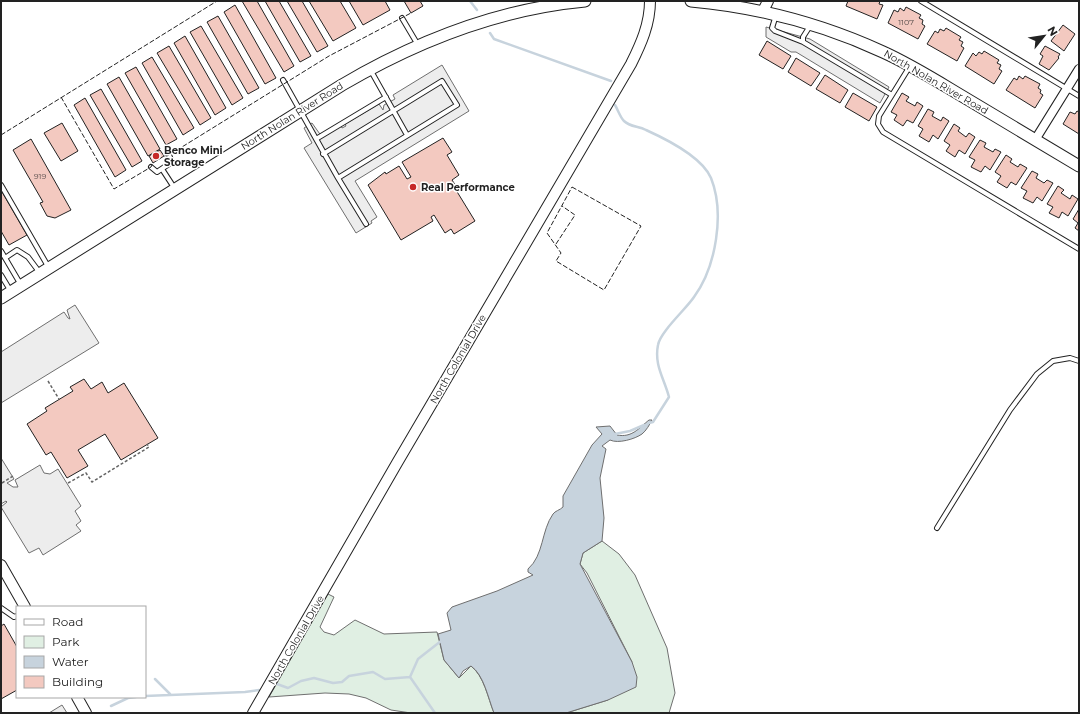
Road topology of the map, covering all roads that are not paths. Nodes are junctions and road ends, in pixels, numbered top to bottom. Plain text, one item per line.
1 (585, 1) edge
2 (650, 1) edge
3 (691, 1) edge
4 (768, 1) edge
5 (920, 1) edge
6 (763, 11) junction
7 (776, 15) junction
8 (402, 18) dead end
9 (811, 24) junction
10 (803, 42) junction
11 (418, 45) junction
12 (910, 66) junction
13 (370, 69) junction
14 (1079, 69) edge
15 (284, 82) dead end
16 (1067, 88) junction
17 (892, 95) junction
18 (1079, 96) edge
19 (386, 97) junction
20 (300, 111) junction
21 (393, 111) junction
22 (407, 135) junction
23 (316, 139) junction
24 (1035, 140) junction
25 (323, 154) junction
26 (168, 155) dead end
27 (1079, 166) edge
28 (151, 167) dead end
29 (162, 168) junction
30 (338, 178) junction
31 (1, 185) edge
32 (175, 189) junction
33 (366, 224) dead end
34 (1079, 249) edge
35 (1, 251) edge
36 (5, 258) junction
37 (45, 271) junction
38 (1, 275) edge
39 (21, 285) junction
40 (6, 295) edge
41 (1079, 361) edge
42 (937, 528) dead end
43 (1, 565) edge
44 (24, 606) edge
45 (1, 608) edge
46 (16, 616) edge
47 (78, 698) edge
48 (86, 713) edge
49 (253, 713) edge

1 - 11 main road, North Nolan River Road
2 - 49 street, North Colonial Drive
3 - 6 main road, North Nolan River Road
4 - 6 street
5 - 16 lane
6 - 7 main road, North Nolan River Road
7 - 9 main road, North Nolan River Road
7 - 10 lane
8 - 11 lane
9 - 10 lane
9 - 12 main road, North Nolan River Road
10 - 17 lane
11 - 13 main road, North Nolan River Road
12 - 17 lane
12 - 24 main road, North Nolan River Road
13 - 19 lane
13 - 20 main road, North Nolan River Road
14 - 16 street
15 - 20 lane
16 - 18 lane
16 - 24 street
17 - 34 lane
19 - 21 lane
19 - 23 lane
20 - 23 lane
20 - 32 main road, North Nolan River Road
21 - 22 lane
21 - 22 lane
21 - 25 lane
22 - 30 lane
23 - 25 lane
24 - 27 main road, North Nolan River Road
25 - 30 lane
26 - 29 lane
28 - 29 lane
29 - 32 lane
30 - 33 lane
31 - 37 lane
32 - 37 main road, North Nolan River Road
35 - 36 lane
36 - 37 lane
36 - 39 lane
37 - 39 main road, North Nolan River Road
38 - 40 lane
39 - 40 main road, North Nolan River Road
41 - 42 lane
43 - 44 street
45 - 46 lane
47 - 48 street

